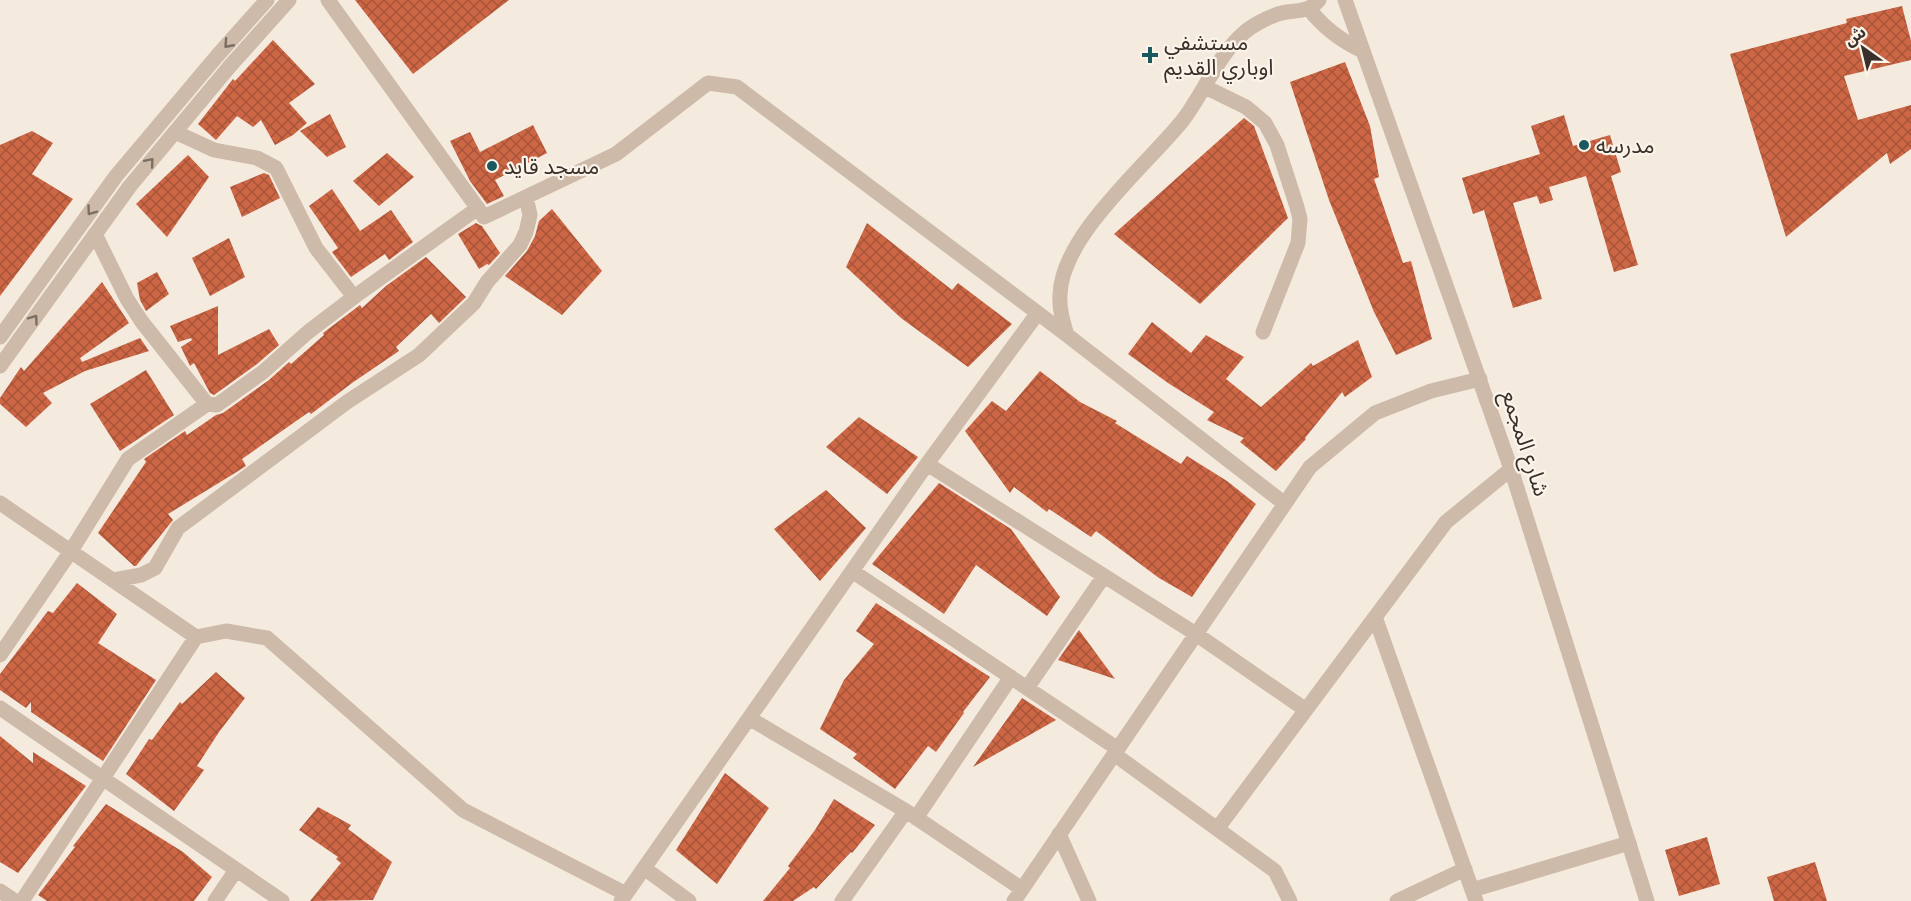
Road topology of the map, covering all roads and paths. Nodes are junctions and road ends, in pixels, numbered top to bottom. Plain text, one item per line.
1 (267, 0) edge
2 (289, 0) edge
3 (328, 0) edge
4 (1349, 1) edge
5 (1314, 5) edge
6 (1363, 51) junction
7 (1205, 87) junction
8 (175, 132) junction
9 (526, 197) junction
10 (478, 208) junction
11 (95, 234) junction
12 (354, 297) junction
13 (1036, 314) junction
14 (1263, 332) dead end
15 (1067, 335) junction
16 (0, 337) edge
17 (0, 366) edge
18 (1480, 379) junction
19 (207, 404) junction
20 (927, 464) junction
21 (1511, 469) junction
22 (0, 503) edge
23 (1285, 504) junction
24 (70, 551) junction
25 (852, 571) junction
26 (1104, 576) junction
27 (113, 580) junction
28 (1375, 617) junction
29 (1196, 634) junction
30 (196, 637) junction
31 (0, 655) edge
32 (1011, 677) junction
33 (1027, 688) junction
34 (0, 708) edge
35 (1306, 710) junction
36 (749, 718) junction
37 (1116, 752) junction
38 (103, 779) junction
39 (911, 814) junction
40 (1217, 829) junction
41 (1059, 834) junction
42 (1629, 843) junction
43 (644, 868) junction
44 (1465, 869) junction
45 (236, 870) junction
46 (0, 891) edge
47 (1018, 895) edge
48 (1474, 896) edge
49 (624, 898) edge
50 (15, 901) edge
51 (22, 901) edge
52 (215, 901) edge
53 (282, 901) edge
54 (689, 901) edge
55 (842, 901) edge
56 (1089, 901) edge
57 (1290, 901) edge
58 (1397, 901) edge
59 (1647, 901) edge

1 -> 16 street
2 - 8 street
3 - 10 street
4 - 6 street, شارع المجمع
5 - 6 street
5 - 7 street
6 - 18 street, شارع المجمع
7 - 14 street
7 - 15 street
11 -> 8 street
8 - 12 street
9 - 10 street
9 - 13 street
9 - 27 street
10 - 12 street
17 -> 11 street
11 - 19 street
12 - 19 street
13 - 15 street
13 - 20 street
15 - 23 street
18 - 21 street, شارع المجمع
18 - 23 street
19 - 24 street
20 - 25 street
20 - 26 street
21 - 28 street
21 - 42 street, شارع المجمع
22 - 24 street
23 - 29 street
24 - 27 street
24 - 31 street
25 - 32 street
25 - 36 street
26 - 29 street
26 - 33 street
27 - 30 street
28 - 35 street
28 - 44 street
29 - 35 street
29 - 37 street
30 - 38 street
30 - 49 street
32 - 33 street
32 - 39 street
33 - 37 street
34 - 38 street
35 - 40 street
36 - 39 street
36 - 43 street
37 - 40 street
37 - 41 street
38 - 45 street
38 - 51 street
39 - 47 street
39 - 55 street
40 - 57 street
41 - 47 street
41 - 56 street
42 - 48 street
42 - 59 street, شارع المجمع
43 - 49 street
43 - 54 street
44 - 48 street
44 - 58 street
45 - 52 street
45 - 53 street
46 - 50 street

